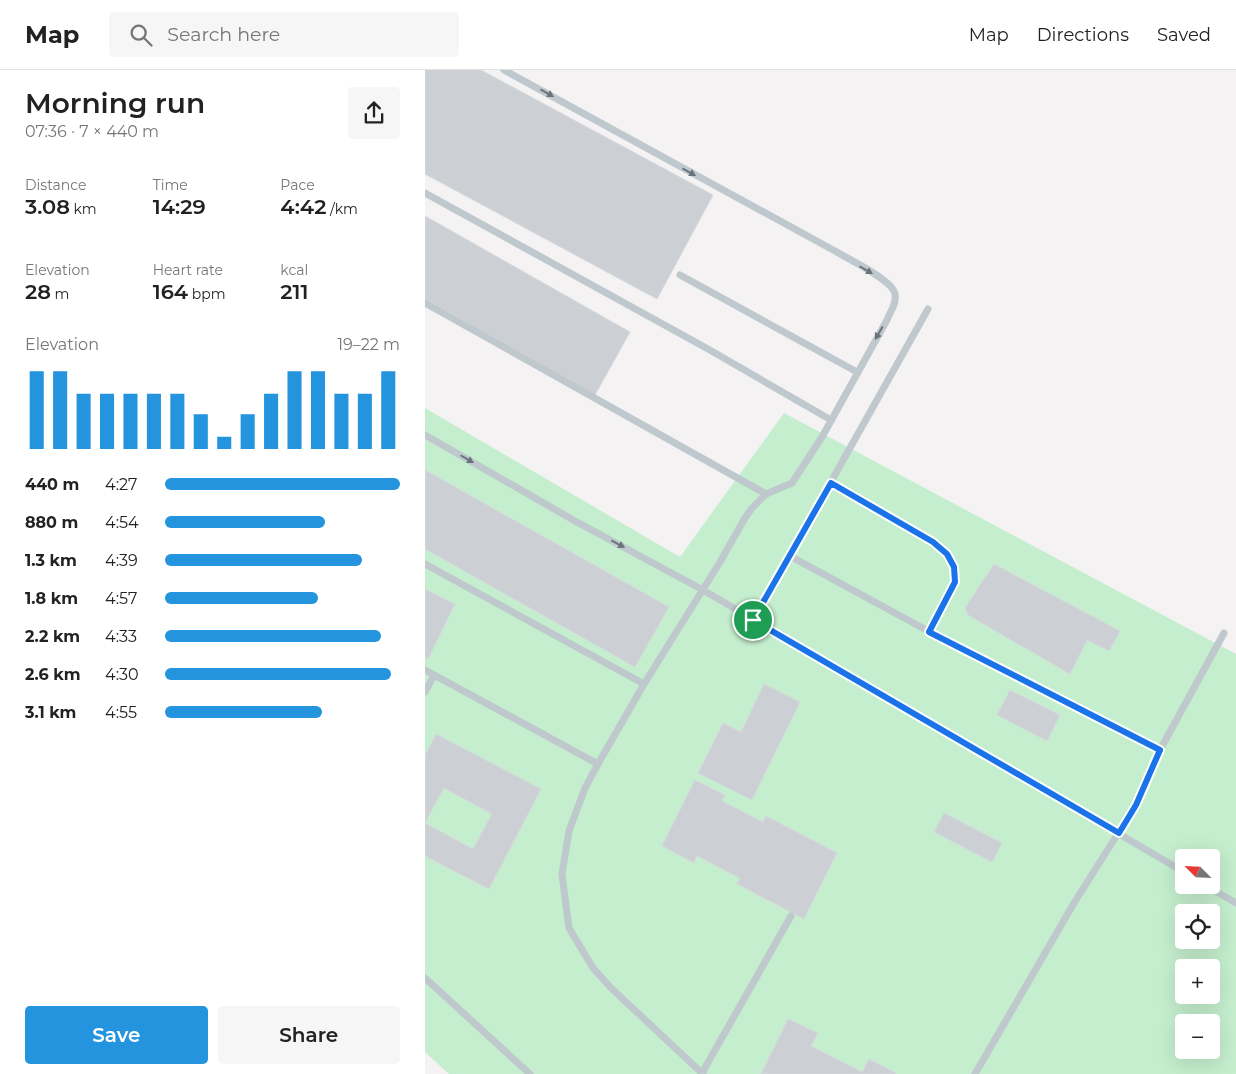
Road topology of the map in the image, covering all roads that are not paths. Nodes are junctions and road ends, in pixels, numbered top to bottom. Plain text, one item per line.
1 (504, 70) edge
2 (425, 193) edge
3 (680, 275) dead end
4 (425, 303) edge
5 (928, 309) dead end
6 (857, 372) junction
7 (831, 420) junction
8 (425, 435) edge
9 (831, 483) junction
10 (766, 494) junction
11 (790, 556) junction
12 (425, 564) edge
13 (703, 590) junction
14 (753, 620) junction
15 (929, 632) junction
16 (1224, 633) dead end
17 (425, 670) edge
18 (434, 675) junction
19 (644, 684) junction
20 (425, 692) edge
21 (1160, 750) junction
22 (598, 764) junction
23 (1119, 833) junction
24 (1175, 867) edge
25 (1220, 894) edge
26 (1236, 903) edge
27 (791, 916) dead end
28 (425, 978) edge
29 (530, 1074) edge
30 (702, 1074) edge
31 (975, 1074) edge

1 -> 6 lane
2 - 7 lane
3 - 6 lane
4 - 10 lane
5 - 9 lane
6 - 7 lane
7 - 10 lane
8 -> 13 lane
9 - 11 lane
9 - 15 lane
10 - 13 lane
11 - 14 lane
11 - 15 lane
12 - 19 lane
13 - 14 lane
13 - 19 lane
14 - 23 lane
15 - 21 lane
16 - 21 lane
17 - 18 lane
18 - 20 lane
18 - 22 lane
19 - 22 lane
21 - 23 lane
22 - 30 lane
23 - 24 lane
23 - 31 lane
25 - 26 lane
27 - 30 lane
28 - 29 lane

